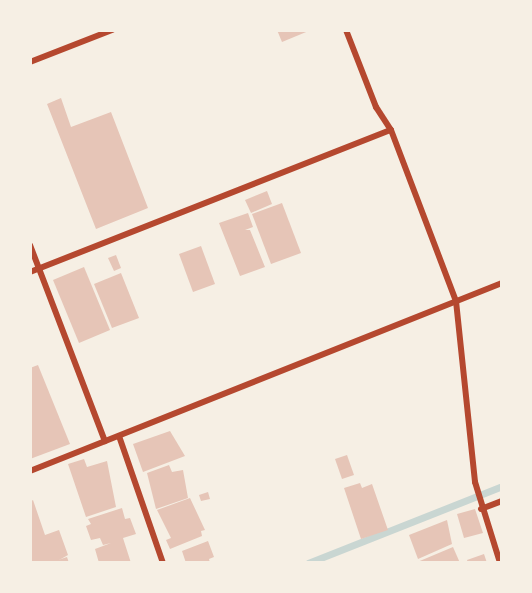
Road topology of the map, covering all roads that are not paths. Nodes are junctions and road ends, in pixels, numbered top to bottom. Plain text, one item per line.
1 (112, 30) edge
2 (346, 30) edge
3 (30, 62) edge
4 (391, 130) junction
5 (30, 245) edge
6 (39, 268) junction
7 (30, 272) edge
8 (502, 283) edge
9 (456, 301) junction
10 (119, 436) junction
11 (105, 441) junction
12 (30, 471) edge
13 (502, 501) edge
14 (481, 509) junction
15 (163, 563) edge
16 (500, 563) edge

1 - 3 street
2 - 4 street
4 - 6 street
4 - 9 street
5 - 6 street
6 - 7 street
6 - 11 street
8 - 9 street
9 - 10 street
9 - 14 street
10 - 11 street
10 - 15 street
11 - 12 street
13 - 14 street
14 - 16 street

